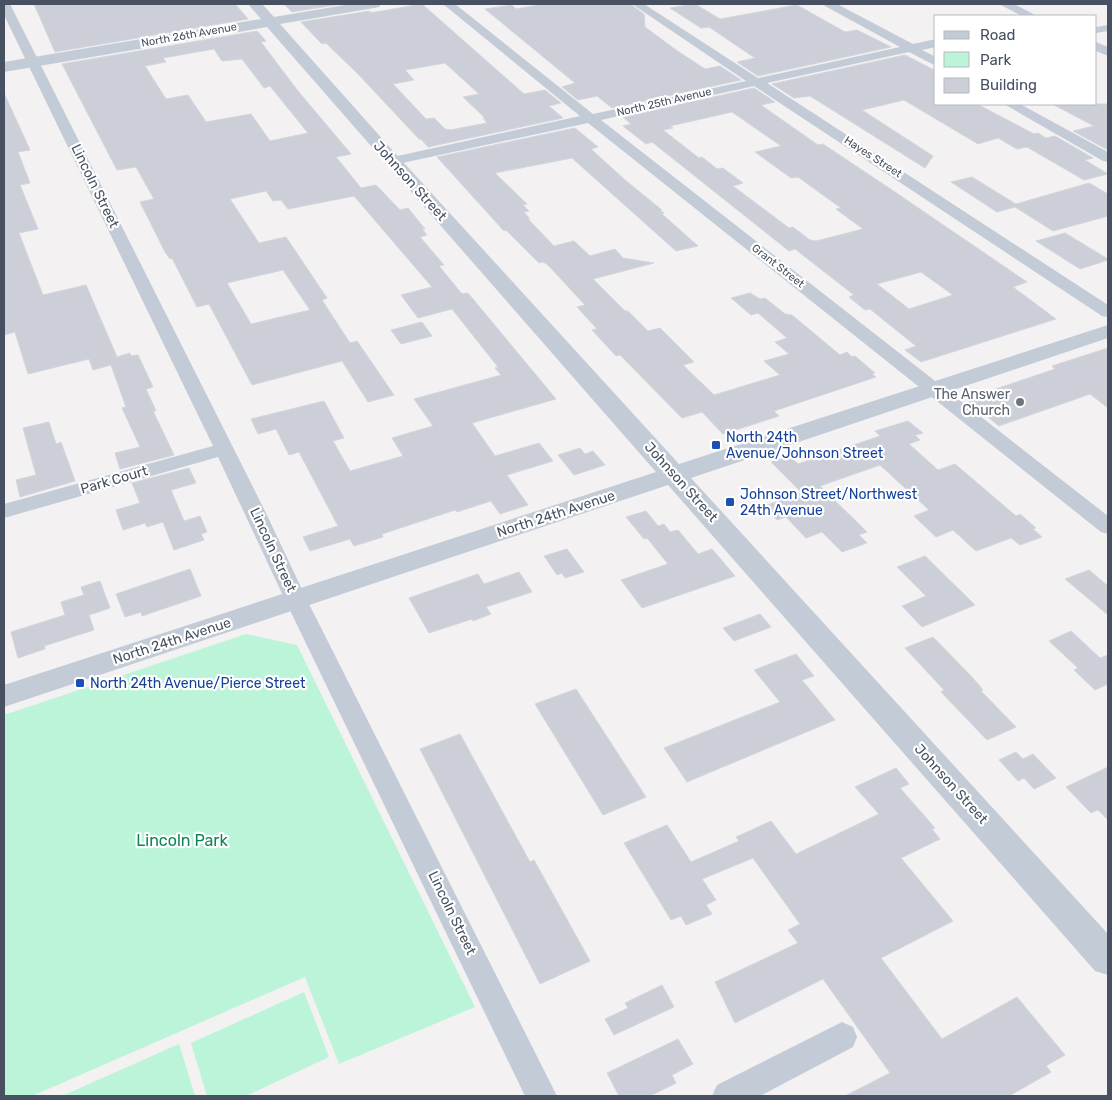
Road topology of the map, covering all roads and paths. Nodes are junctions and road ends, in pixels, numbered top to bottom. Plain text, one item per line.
1 (4, 4) edge
2 (255, 4) edge
3 (374, 4) edge
4 (448, 4) edge
5 (638, 4) edge
6 (829, 4) edge
7 (1005, 4) edge
8 (1029, 15) edge
9 (270, 21) junction
10 (934, 43) edge
11 (911, 49) junction
12 (934, 61) edge
13 (34, 62) junction
14 (4, 67) edge
15 (757, 81) junction
16 (1013, 105) edge
17 (590, 120) junction
18 (1108, 158) edge
19 (393, 161) junction
20 (1108, 312) edge
21 (1108, 331) edge
22 (935, 388) junction
23 (224, 449) junction
24 (674, 475) junction
25 (4, 511) edge
26 (1108, 528) edge
27 (296, 600) junction
28 (4, 696) edge
29 (1108, 959) edge
30 (842, 1037) dead end
31 (541, 1096) edge
32 (728, 1096) edge

1 - 13 street, Lincoln Street
2 - 9 street, Johnson Street
3 - 9 street, North 26th Avenue
4 - 17 street, Grant Street
5 - 15 street, Hayes Street
6 - 11 street
7 - 8 street
9 - 13 street, North 26th Avenue
9 - 19 street, Johnson Street
10 - 11 street, North 25th Avenue
11 - 12 street
11 - 15 street, North 25th Avenue
13 - 14 street, North 26th Avenue
13 - 23 street, Lincoln Street
15 - 17 street, North 25th Avenue
15 - 20 street, Hayes Street
16 - 18 street
17 - 19 street, North 25th Avenue
17 - 22 street, Grant Street
19 - 24 street, Johnson Street
21 - 22 street, North 24th Avenue
22 - 24 street, North 24th Avenue
22 - 26 street, Grant Street
23 - 25 street, Park Court
23 - 27 street, Lincoln Street
24 - 27 street, North 24th Avenue
24 - 29 street, Johnson Street
27 - 28 street, North 24th Avenue
27 - 31 street, Lincoln Street
30 - 32 street

